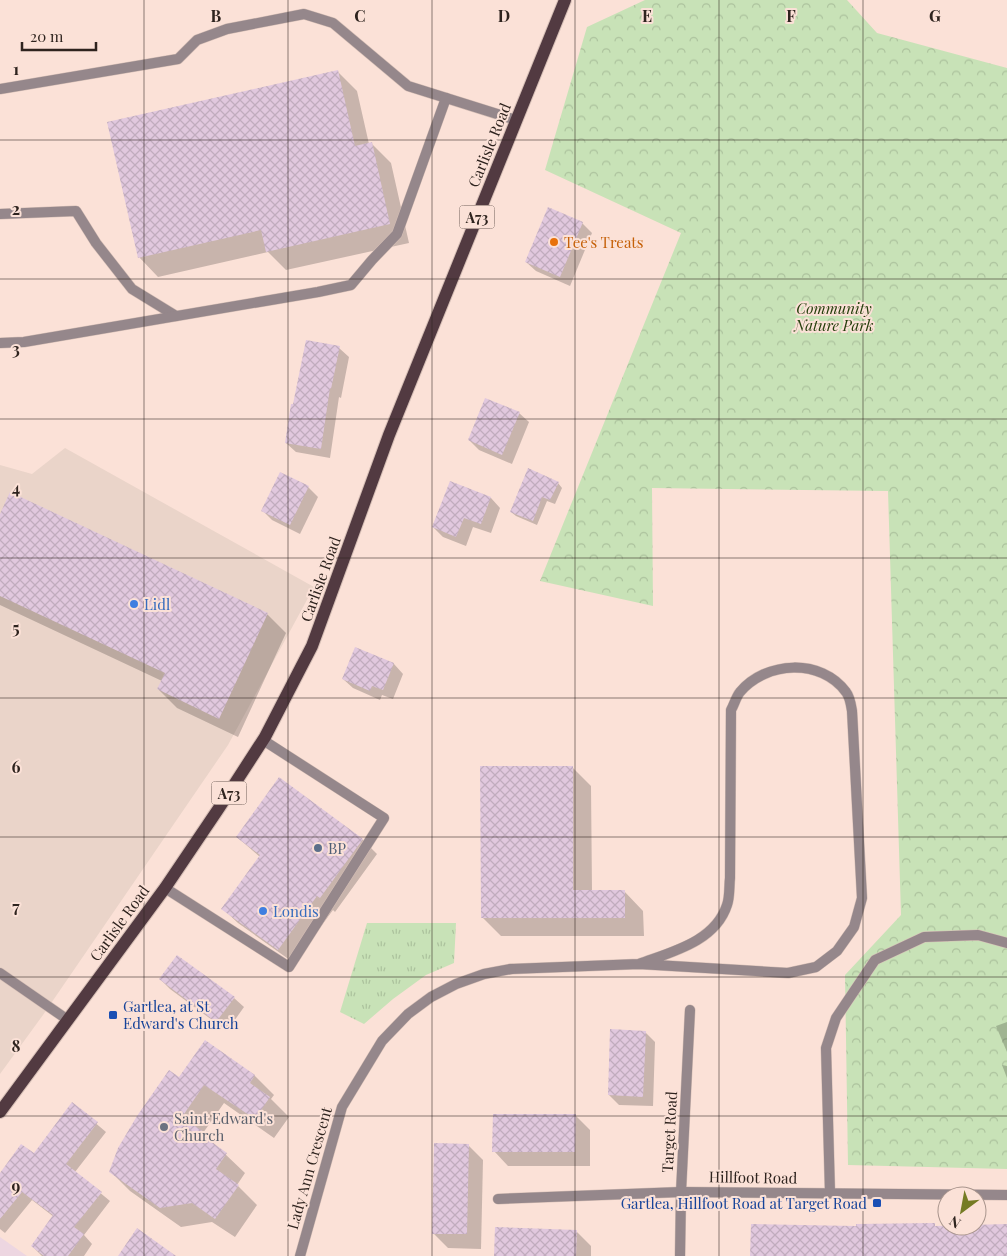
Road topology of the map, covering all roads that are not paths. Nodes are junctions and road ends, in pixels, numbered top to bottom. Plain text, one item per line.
1 (565, 0) edge
2 (0, 89) edge
3 (446, 98) junction
4 (516, 120) junction
5 (0, 214) edge
6 (176, 316) junction
7 (0, 343) edge
8 (263, 740) junction
9 (165, 888) junction
10 (1007, 943) edge
11 (639, 964) junction
12 (0, 973) edge
13 (690, 1010) dead end
14 (68, 1020) junction
15 (0, 1112) edge
16 (681, 1192) junction
17 (830, 1193) junction
18 (1007, 1195) edge
19 (498, 1199) dead end
20 (300, 1256) edge
21 (680, 1256) edge

1 - 4 main road, Carlisle Road / A73
2 - 3 street
3 - 4 street
3 - 6 street
4 - 8 main road, Carlisle Road / A73
5 - 6 street
6 - 7 street
8 - 9 main road, Carlisle Road / A73
8 - 9 street
9 - 14 main road, Carlisle Road / A73
10 - 17 street
11 - 11 street
11 - 20 street, Lady Ann Crescent
12 - 14 street
13 - 16 street, Target Road
14 - 15 main road, Carlisle Road / A73
16 - 17 street, Hillfoot Road
16 - 19 street, Hillfoot Road
16 - 21 street, Target Road
17 - 18 street, Hillfoot Road

